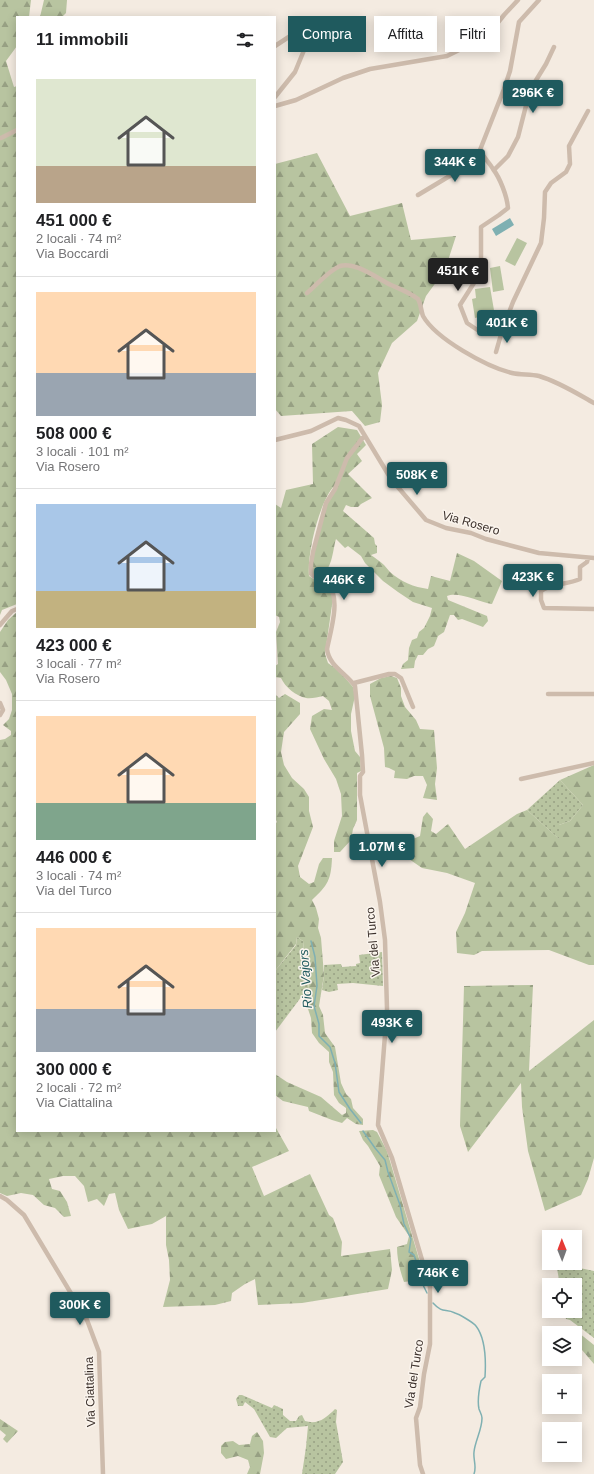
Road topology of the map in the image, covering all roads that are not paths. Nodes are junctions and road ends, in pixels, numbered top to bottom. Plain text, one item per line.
1 (518, 0) edge
2 (539, 0) edge
3 (276, 45) edge
4 (554, 47) dead end
5 (276, 96) edge
6 (276, 106) edge
7 (588, 111) dead end
8 (16, 130) edge
9 (1, 138) dead end
10 (484, 158) junction
11 (494, 170) junction
12 (418, 195) dead end
13 (307, 293) dead end
14 (502, 331) junction
15 (496, 352) dead end
16 (494, 359) dead end
17 (492, 365) junction
18 (594, 403) edge
19 (364, 436) junction
20 (276, 440) edge
21 (588, 558) junction
22 (594, 558) edge
23 (16, 609) edge
24 (594, 609) edge
25 (0, 625) edge
26 (354, 683) junction
27 (548, 694) dead end
28 (594, 694) edge
29 (0, 703) edge
30 (413, 707) dead end
31 (0, 715) edge
32 (594, 763) edge
33 (521, 779) dead end
34 (0, 1196) edge
35 (103, 1474) edge
36 (423, 1474) edge

1 - 6 street
2 - 10 street
3 - 5 street
4 - 11 street
7 - 14 street
8 - 9 street
10 - 11 street
10 - 12 street
11 - 14 street
13 - 17 street
14 - 15 street
16 - 17 street
17 - 18 street
19 - 20 street, Via Rosero
19 - 21 street, Via Rosero
19 - 26 street
21 - 22 street, Via Rosero
21 - 24 street
23 - 25 street
26 - 30 street
26 - 36 street, Via del Turco
27 - 28 street
29 - 31 street
32 - 33 street
34 - 35 street, Via Ciattalina

